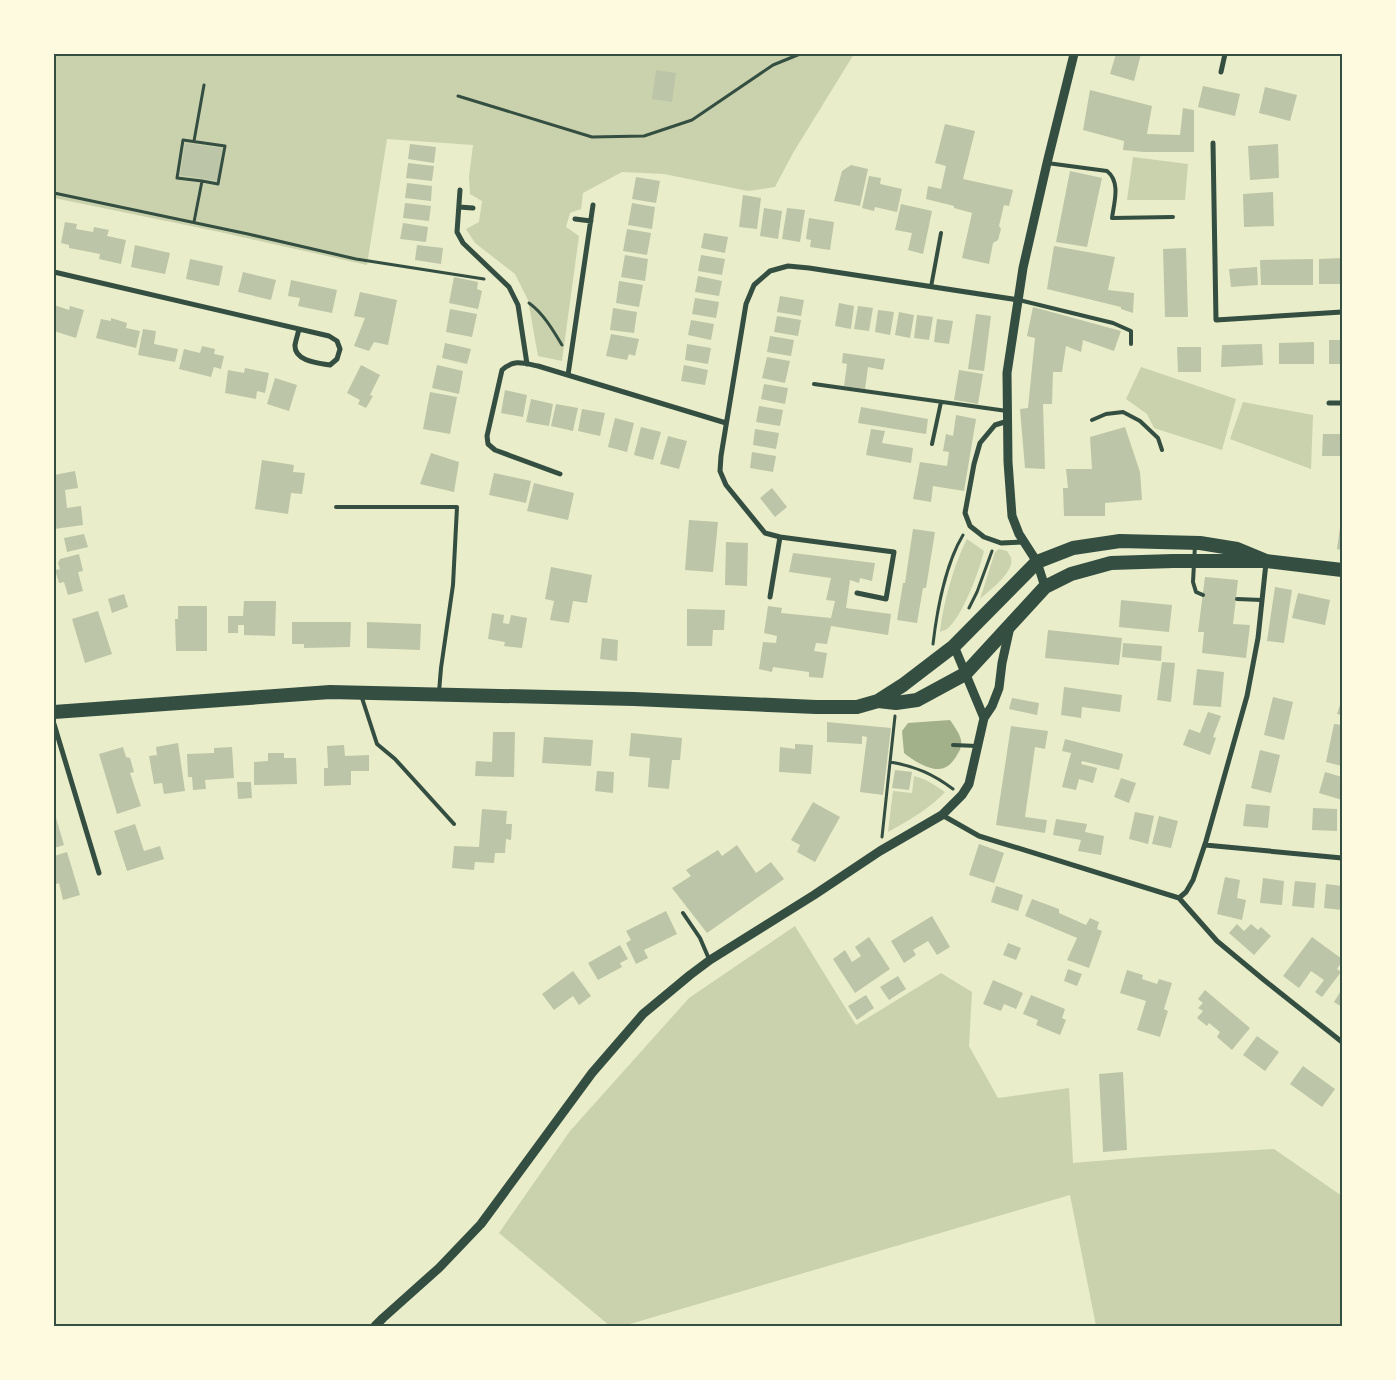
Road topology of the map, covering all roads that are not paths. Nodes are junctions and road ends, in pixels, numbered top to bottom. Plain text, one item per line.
1 (1074, 54) edge
2 (1225, 54) edge
3 (1221, 72) dead end
4 (1213, 143) dead end
5 (1046, 166) junction
6 (460, 190) dead end
7 (593, 204) dead end
8 (459, 207) junction
9 (473, 208) dead end
10 (1173, 217) dead end
11 (575, 219) dead end
12 (590, 221) junction
13 (941, 233) dead end
14 (54, 272) edge
15 (931, 287) junction
16 (1018, 300) junction
17 (1342, 312) edge
18 (299, 329) junction
19 (1131, 344) dead end
20 (527, 364) junction
21 (568, 375) junction
22 (814, 384) dead end
23 (941, 402) junction
24 (1329, 403) dead end
25 (1342, 403) edge
26 (1008, 416) junction
27 (1092, 420) dead end
28 (726, 423) junction
29 (932, 444) dead end
30 (1162, 450) dead end
31 (560, 474) dead end
32 (336, 507) dead end
33 (780, 538) junction
34 (1024, 542) junction
35 (1195, 543) junction
36 (1194, 561) junction
37 (1266, 561) junction
38 (1037, 562) junction
39 (1342, 570) edge
40 (1046, 587) junction
41 (857, 594) dead end
42 (1202, 595) dead end
43 (770, 597) dead end
44 (1237, 599) dead end
45 (1262, 600) junction
46 (1010, 625) junction
47 (954, 646) junction
48 (965, 674) junction
49 (361, 692) junction
50 (439, 694) junction
51 (878, 701) junction
52 (54, 712) edge
53 (984, 718) junction
54 (54, 724) edge
55 (953, 744) dead end
56 (977, 746) junction
57 (942, 815) junction
58 (454, 824) dead end
59 (1205, 845) junction
60 (1342, 858) edge
61 (99, 873) dead end
62 (1179, 898) junction
63 (683, 913) dead end
64 (710, 960) junction
65 (1342, 1042) edge
66 (375, 1326) edge

1 - 5 street
2 - 3 street
4 - 17 street
5 - 10 lane
5 - 16 street
6 - 8 street
7 - 12 street
8 - 9 street
8 - 20 street
11 - 12 street
12 - 21 street
13 - 15 lane
14 - 18 street
15 - 16 street
15 - 28 street
16 - 19 lane
16 - 26 street
18 - 18 street
20 - 21 street
20 - 31 street
21 - 28 street
22 - 23 lane
23 - 26 lane
23 - 29 lane
24 - 25 street
26 - 34 street
26 - 34 street
27 - 30 lane
28 - 33 street
32 - 50 lane
33 - 41 street
33 - 43 street
34 - 38 street
35 - 36 lane
35 - 37 highway
35 - 38 highway
36 - 37 highway
36 - 40 highway
36 - 42 lane
37 - 39 highway
37 - 45 street
38 - 40 street
38 - 47 highway
40 - 46 highway
44 - 45 lane
45 - 59 street
46 - 48 highway
46 - 53 street
47 - 48 street
47 - 51 highway
48 - 51 highway
48 - 53 street
49 - 50 highway
49 - 52 highway
49 - 58 lane
50 - 51 highway
53 - 56 street
54 - 61 street
55 - 56 lane
56 - 57 street
57 - 62 street
57 - 64 street
59 - 60 street
59 - 62 street
62 - 65 street
63 - 64 lane
64 - 66 street

